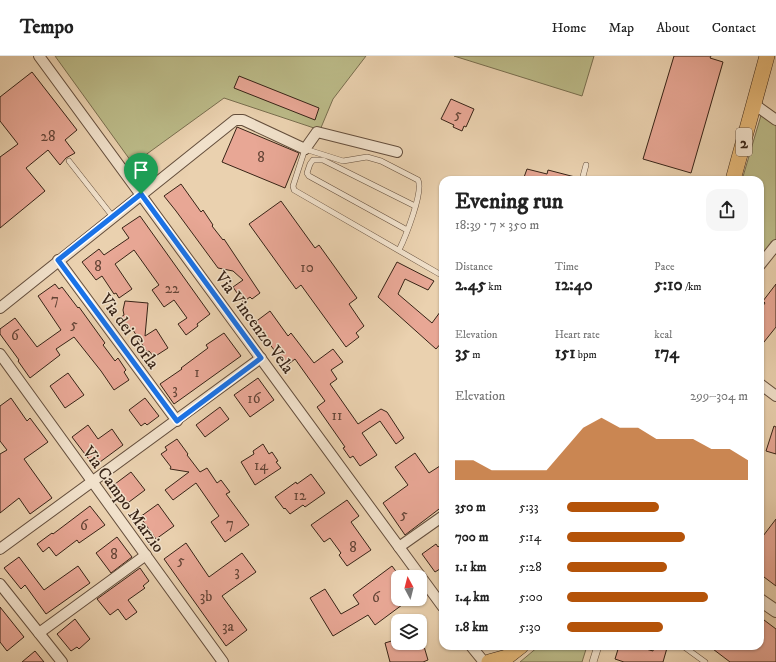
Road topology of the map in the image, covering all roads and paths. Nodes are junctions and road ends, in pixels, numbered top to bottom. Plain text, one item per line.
1 (40, 56) edge
2 (767, 56) edge
3 (754, 104) junction
4 (776, 120) edge
5 (305, 149) junction
6 (396, 152) dead end
7 (69, 161) dead end
8 (586, 164) dead end
9 (583, 176) edge
10 (734, 176) edge
11 (141, 194) junction
12 (415, 206) junction
13 (113, 217) junction
14 (407, 230) junction
15 (776, 245) edge
16 (399, 250) junction
17 (58, 260) junction
18 (764, 260) edge
19 (439, 274) edge
20 (0, 308) edge
21 (0, 354) edge
22 (261, 358) junction
23 (764, 387) edge
24 (776, 396) edge
25 (177, 421) junction
26 (92, 482) junction
27 (439, 519) edge
28 (399, 547) junction
29 (0, 549) edge
30 (146, 555) junction
31 (0, 584) edge
32 (439, 602) edge
33 (764, 603) edge
34 (776, 611) edge
35 (39, 633) junction
36 (475, 650) edge
37 (498, 650) edge
38 (516, 650) edge
39 (597, 650) edge
40 (688, 650) edge
41 (62, 662) edge
42 (223, 662) edge
43 (487, 662) edge
44 (593, 662) edge
45 (705, 662) edge

1 - 11 street, Via Vincenzo Vela
2 - 3 main road, 2
3 - 4 street
3 - 10 main road, 2
5 - 6 street
5 - 11 street
5 - 12 lane
5 - 16 lane
7 - 13 lane
8 - 9 lane
11 - 13 street
11 - 22 street, Via Vincenzo Vela
12 - 14 lane
12 - 14 lane
13 - 17 street
14 - 16 lane
15 - 18 street
16 - 19 lane
17 - 20 street
17 - 25 street, Via dei Gorla
21 - 26 street, Via Campo Marzio
22 - 25 street
22 - 28 street, Via Vincenzo Vela
23 - 24 street
25 - 26 street
26 - 29 street
26 - 30 street, Via Campo Marzio
27 - 28 street
28 - 32 street, Via Vincenzo Vela
30 - 35 street
30 - 42 street, Via Campo Marzio
31 - 35 street
33 - 34 street
35 - 41 street
36 - 43 street
37 - 43 main road
38 - 43 main road
39 - 44 street
40 - 45 lane

